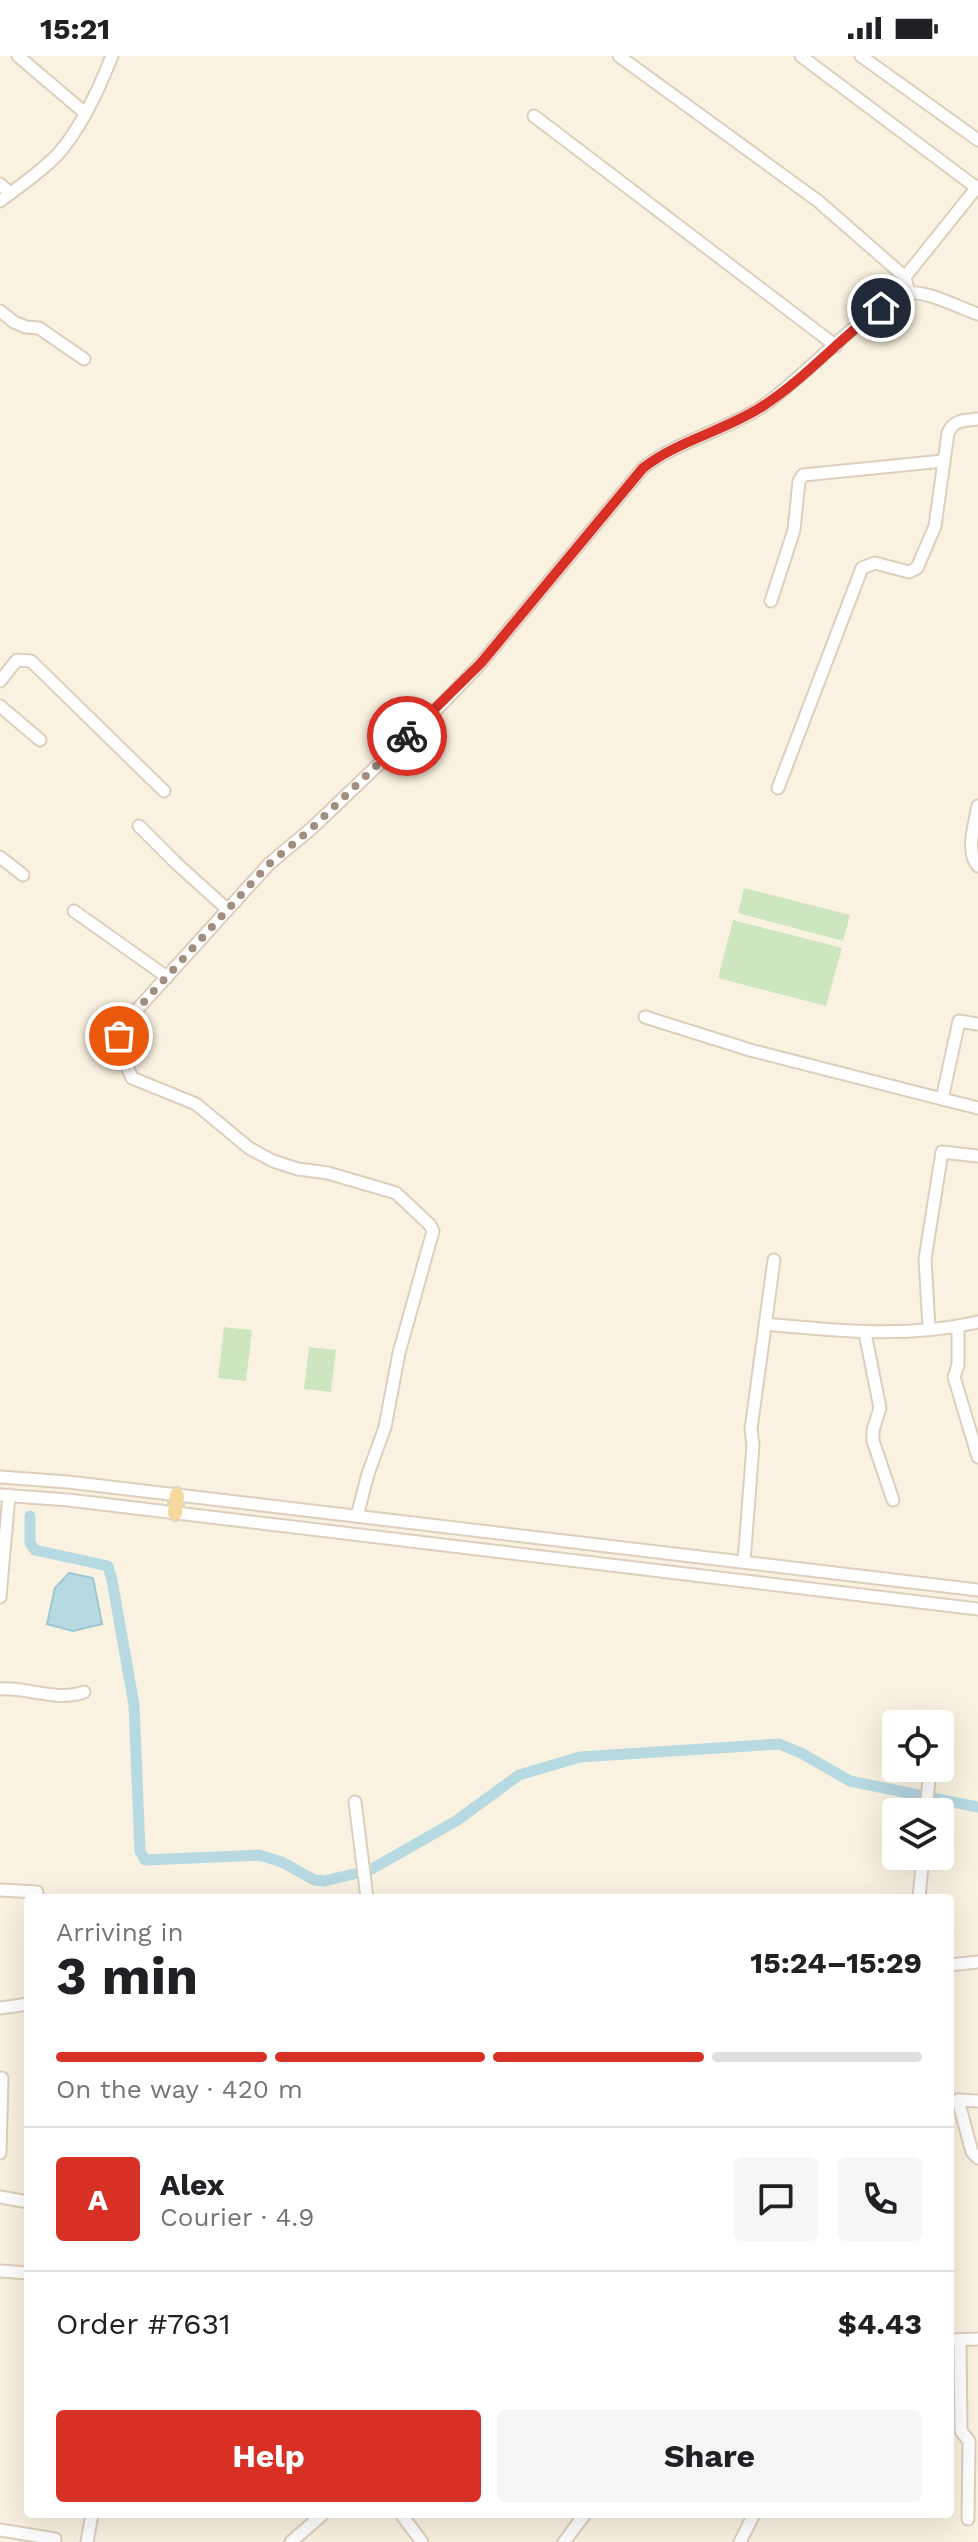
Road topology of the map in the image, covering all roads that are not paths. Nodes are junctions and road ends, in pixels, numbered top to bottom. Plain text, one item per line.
1 (18, 56) edge
2 (112, 56) edge
3 (619, 56) edge
4 (801, 56) edge
5 (861, 56) edge
6 (85, 113) junction
7 (534, 116) dead end
8 (978, 140) edge
9 (0, 184) edge
10 (977, 187) edge
11 (5, 197) edge
12 (905, 277) junction
13 (909, 293) junction
14 (0, 311) edge
15 (978, 314) edge
16 (836, 346) junction
17 (84, 359) dead end
18 (978, 419) edge
19 (943, 461) junction
20 (771, 601) dead end
21 (0, 681) edge
22 (0, 706) edge
23 (40, 740) dead end
24 (778, 788) dead end
25 (164, 791) dead end
26 (978, 806) edge
27 (139, 826) dead end
28 (0, 857) edge
29 (978, 866) edge
30 (23, 875) dead end
31 (227, 909) junction
32 (74, 911) dead end
33 (167, 977) junction
34 (645, 1017) dead end
35 (978, 1024) edge
36 (942, 1099) junction
37 (978, 1108) edge
38 (978, 1156) edge
39 (774, 1260) dead end
40 (978, 1322) edge
41 (765, 1324) junction
42 (958, 1326) junction
43 (929, 1328) junction
44 (865, 1333) junction
45 (978, 1457) edge
46 (0, 1477) edge
47 (5, 1495) edge
48 (177, 1495) junction
49 (893, 1500) dead end
50 (175, 1513) junction
51 (357, 1516) junction
52 (744, 1562) junction
53 (978, 1590) edge
54 (0, 1597) edge
55 (978, 1609) edge
56 (0, 1689) edge
57 (84, 1692) dead end
58 (355, 1802) dead end
59 (922, 1870) edge
60 (0, 1890) edge
61 (37, 1892) dead end
62 (366, 1894) edge
63 (919, 1894) edge
64 (978, 1962) edge
65 (954, 1965) edge
66 (24, 2005) edge
67 (0, 2008) edge
68 (2, 2078) dead end
69 (978, 2101) edge
70 (954, 2102) edge
71 (0, 2153) edge
72 (978, 2158) edge
73 (0, 2197) edge
74 (24, 2201) edge
75 (0, 2271) edge
76 (24, 2273) edge
77 (954, 2339) edge
78 (978, 2339) edge
79 (954, 2350) edge
80 (91, 2518) edge
81 (318, 2518) edge
82 (404, 2518) edge
83 (582, 2518) edge
84 (752, 2518) edge
85 (968, 2519) dead end
86 (0, 2530) edge
87 (55, 2539) dead end
88 (87, 2542) edge
89 (291, 2542) edge
90 (422, 2542) edge
91 (564, 2542) edge
92 (740, 2542) edge

1 - 6 street
2 - 6 street
3 - 12 street
4 - 10 street
5 - 8 street
6 - 11 street
7 - 16 street
9 - 11 street
10 - 12 street
12 - 13 street
13 - 15 street
13 - 16 street
14 - 17 street
16 - 31 street
18 - 19 street
19 - 20 street
19 - 24 street
21 - 25 street
22 - 23 street
26 - 29 street
27 - 31 street
28 - 30 street
31 - 33 street
32 - 33 street
33 - 51 street
34 - 36 street
35 - 36 street
36 - 37 street
38 - 43 street
39 - 41 street
40 - 42 street
41 - 44 street
41 - 52 street
42 - 43 street
42 - 45 street
43 - 44 street
44 - 49 street
46 - 48 street
47 - 50 street
47 - 54 street
48 - 50 main road
48 - 51 street
50 - 55 street
51 - 52 street
52 - 53 street
56 - 57 street
58 - 62 street
59 - 63 street
60 - 61 street
64 - 65 street
66 - 67 street
68 - 71 street
69 - 70 street
70 - 72 street
73 - 74 street
75 - 76 street
77 - 78 street
79 - 85 street
80 - 88 street
81 - 89 street
82 - 90 street
83 - 91 street
84 - 92 street
86 - 87 street

